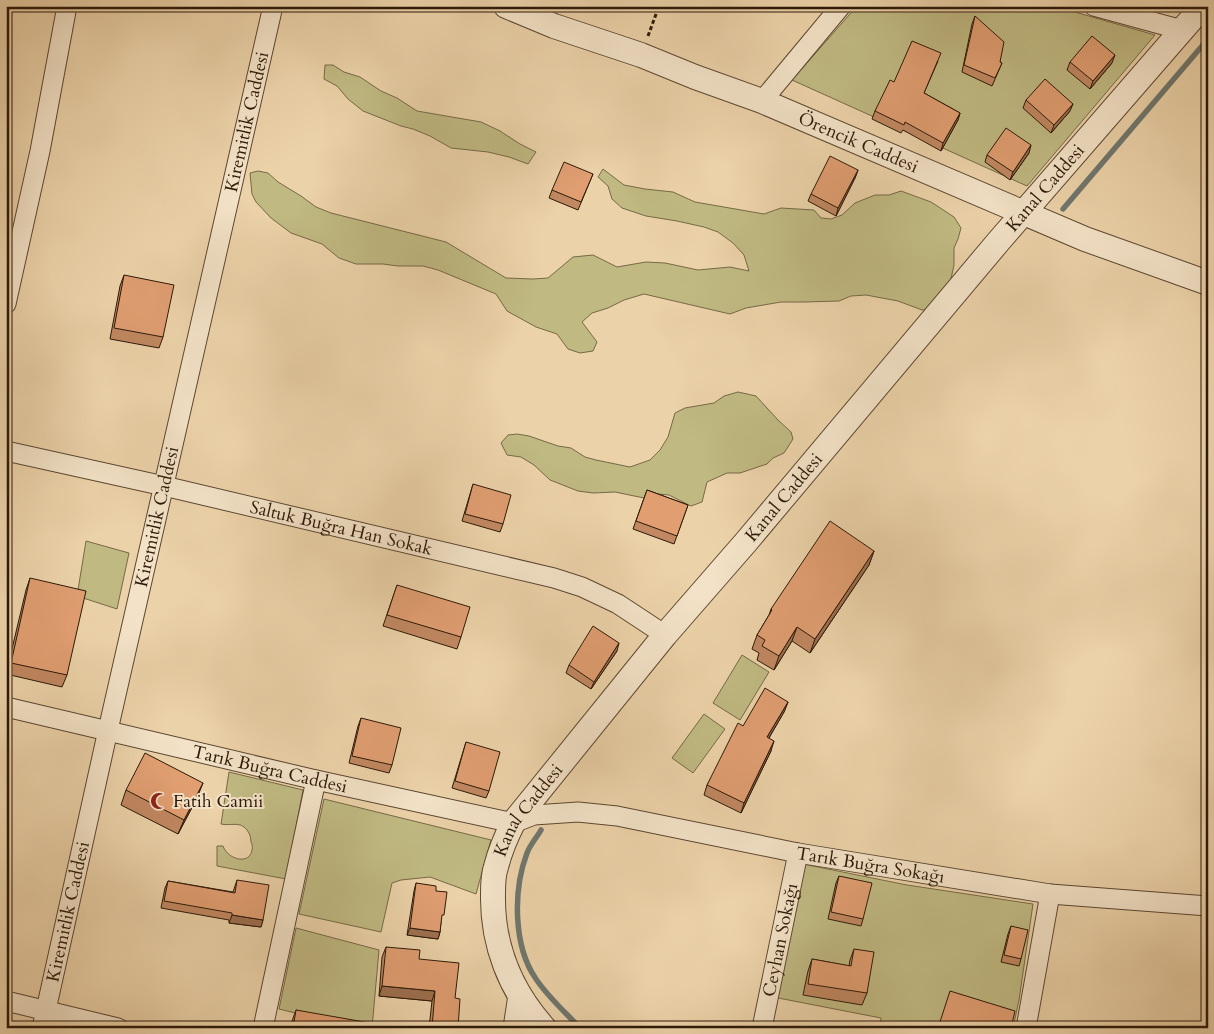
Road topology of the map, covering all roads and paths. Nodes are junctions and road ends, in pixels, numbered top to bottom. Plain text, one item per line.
1 (67, 6) edge
2 (273, 6) edge
3 (506, 6) edge
4 (659, 6) edge
5 (842, 6) edge
6 (1094, 6) edge
7 (1203, 6) edge
8 (1182, 30) junction
9 (642, 55) junction
10 (762, 101) junction
11 (1024, 213) junction
12 (1208, 284) edge
13 (6, 304) edge
14 (6, 451) edge
15 (164, 486) junction
16 (665, 636) junction
17 (6, 707) edge
18 (108, 730) junction
19 (316, 780) junction
20 (524, 819) junction
21 (798, 853) junction
22 (1050, 894) junction
23 (1208, 906) edge
24 (518, 995) junction
25 (6, 1001) edge
26 (44, 1019) edge
27 (118, 1028) edge
28 (263, 1028) edge
29 (513, 1028) edge
30 (544, 1028) edge
31 (762, 1028) edge
32 (1026, 1028) edge

1 - 13 street
2 - 15 street, Kiremitlik Caddesi
3 - 9 street, Örencik Caddesi
4 - 9 path
5 - 10 street
6 - 8 street
7 - 8 street, Kanal Caddesi
8 - 11 street, Kanal Caddesi
9 - 10 street, Örencik Caddesi
10 - 11 street, Örencik Caddesi
11 - 12 street, Örencik Caddesi
11 - 16 street, Kanal Caddesi
14 - 15 street, Saltuk Buğra Han Sokak
15 - 16 street, Saltuk Buğra Han Sokak
15 - 18 street, Kiremitlik Caddesi
16 - 20 street, Kanal Caddesi
17 - 18 street, Tarık Buğra Caddesi
18 - 19 street, Tarık Buğra Caddesi
18 - 26 street, Kiremitlik Caddesi
19 - 20 street, Tarık Buğra Caddesi
19 - 28 street
20 - 21 street, Tarık Buğra Sokağı
20 - 24 street, Kanal Caddesi
21 - 22 street, Tarık Buğra Sokağı
21 - 31 street, Ceyhan Sokağı
22 - 23 street, Tarık Buğra Sokağı
22 - 32 street
24 - 29 street
24 - 30 street, Kanal Caddesi
25 - 26 street
26 - 27 street

